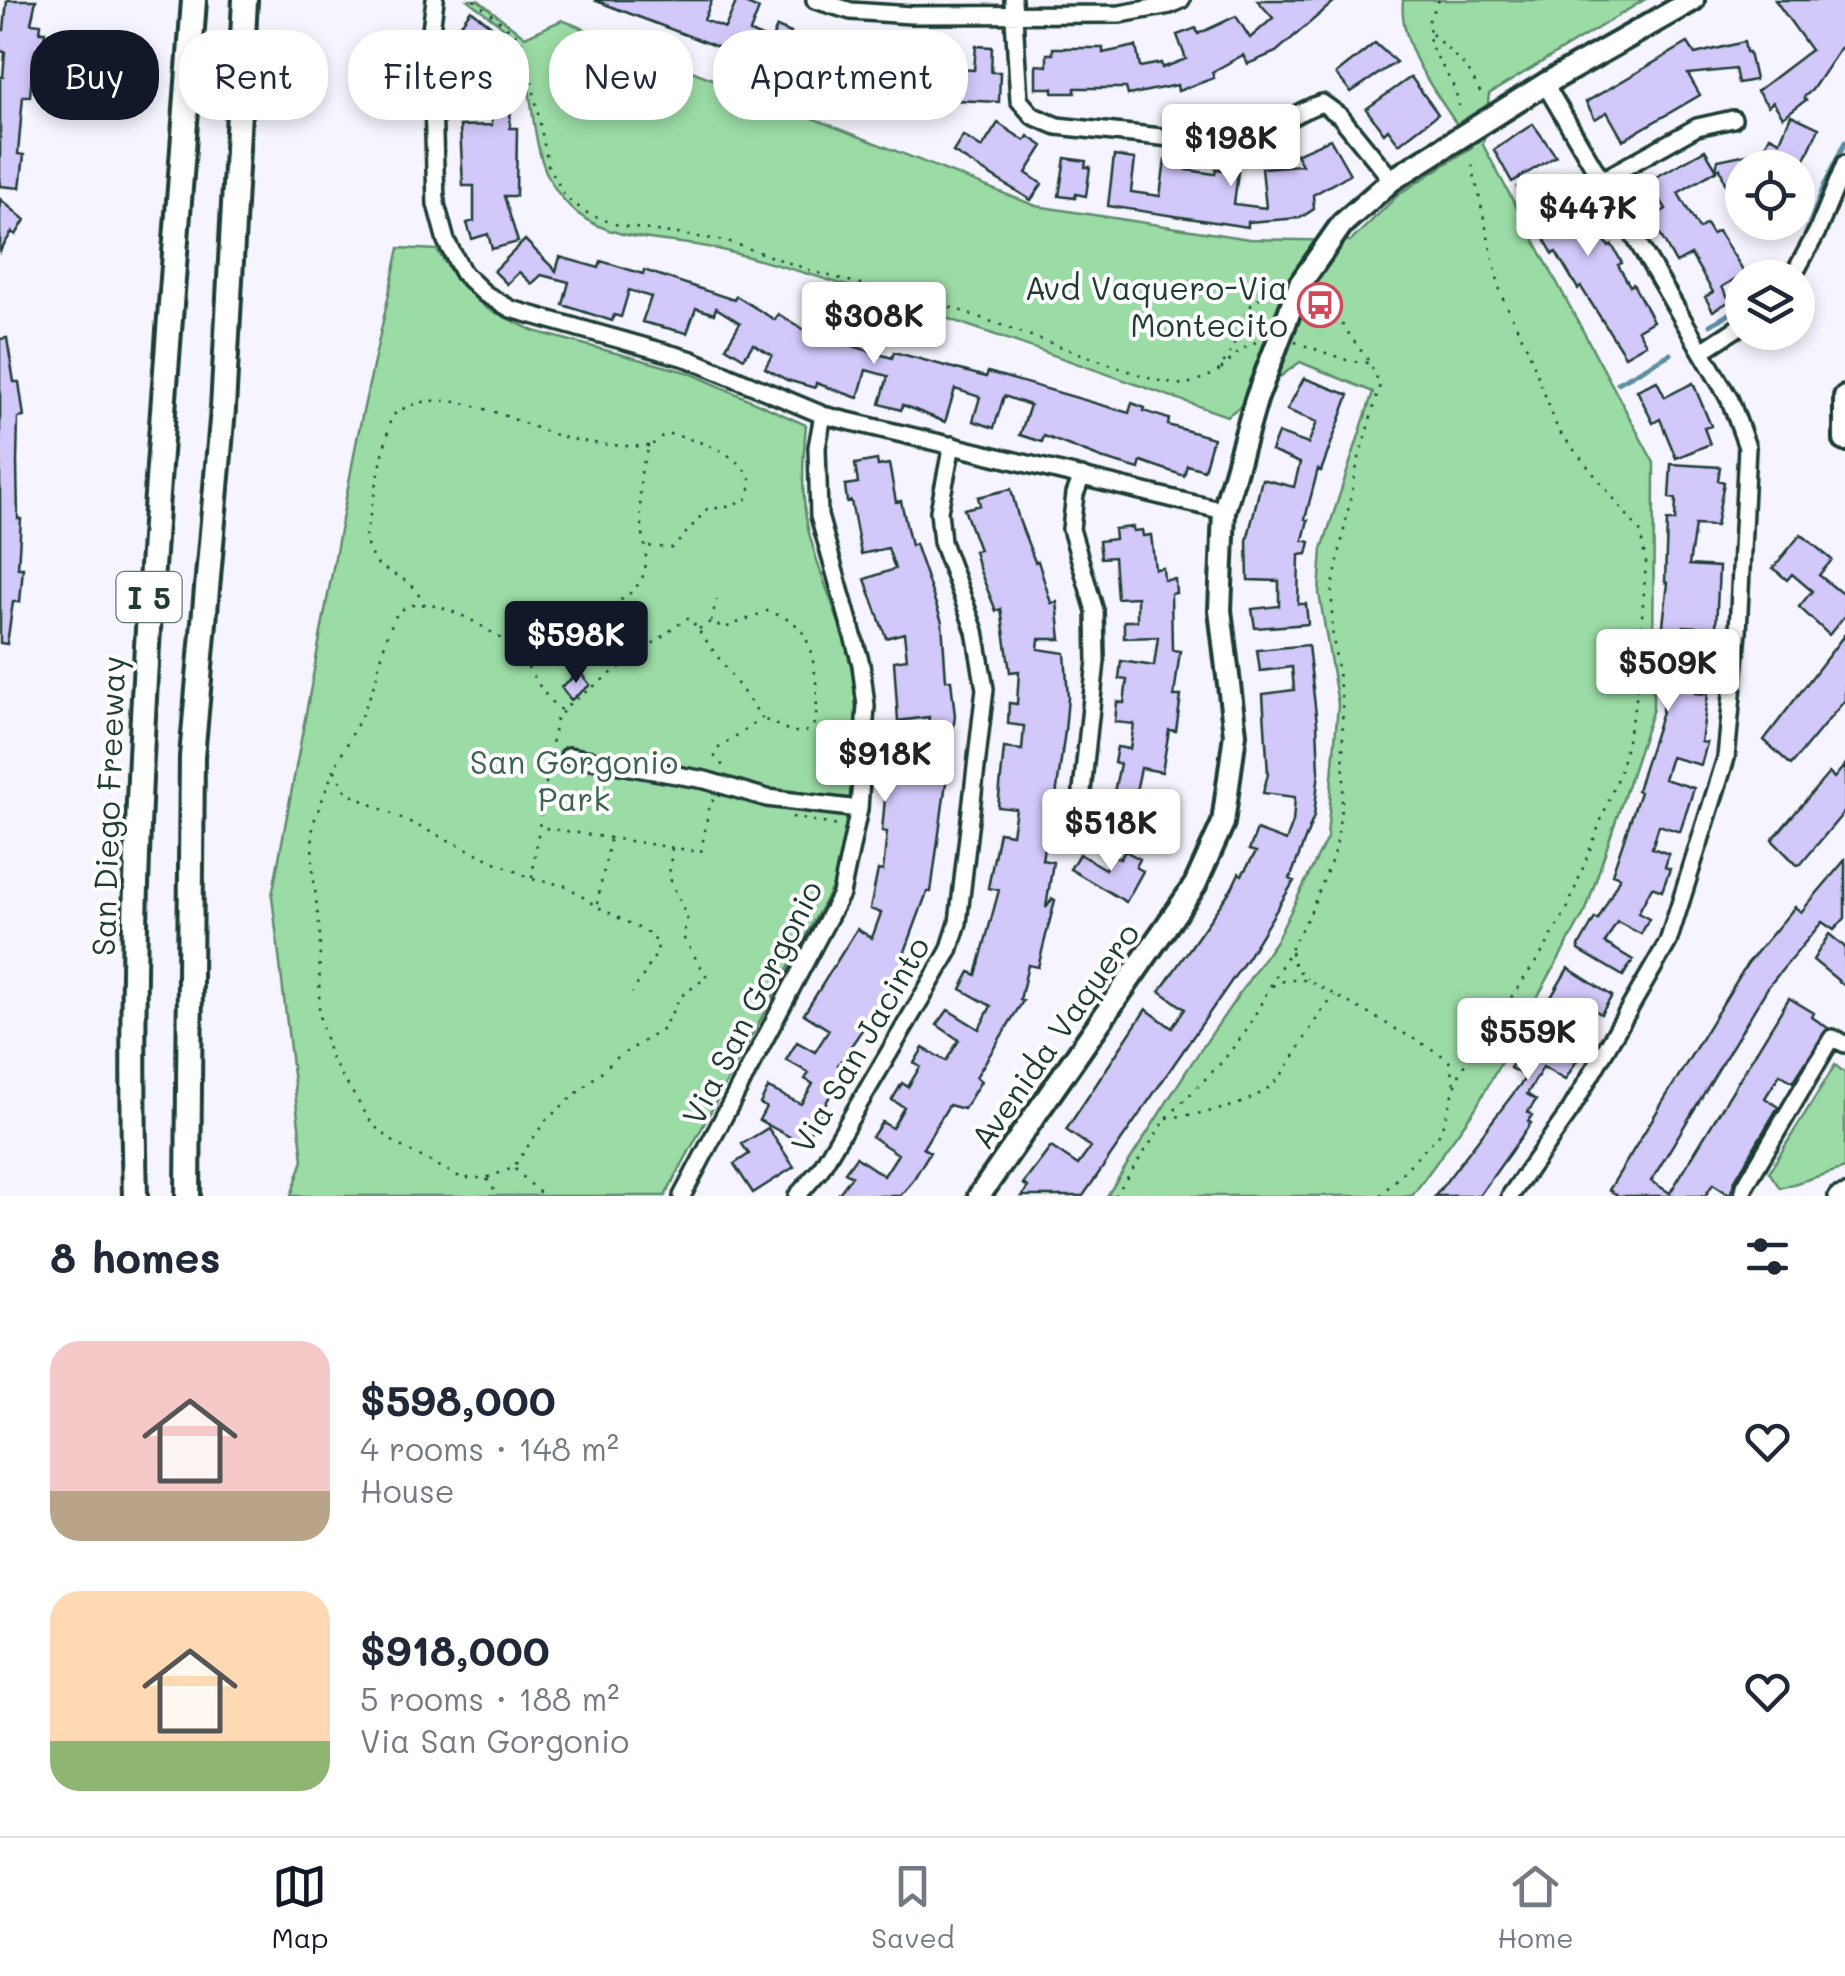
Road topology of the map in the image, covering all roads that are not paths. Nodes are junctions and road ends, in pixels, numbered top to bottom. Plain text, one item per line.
1 (194, 0) edge
2 (245, 0) edge
3 (435, 0) edge
4 (815, 0) edge
5 (1181, 0) edge
6 (1693, 0) edge
7 (1013, 6) edge
8 (911, 7) edge
9 (1120, 7) edge
10 (1545, 84) junction
11 (1734, 119) dead end
12 (1845, 164) edge
13 (1392, 180) junction
14 (1602, 180) junction
15 (1802, 260) edge
16 (1725, 336) edge
17 (1702, 351) junction
18 (1845, 397) edge
19 (823, 415) junction
20 (1845, 440) edge
21 (952, 445) junction
22 (1082, 476) junction
23 (1224, 511) junction
24 (569, 756) dead end
25 (858, 810) junction
26 (1095, 827) dead end
27 (1845, 1044) edge
28 (1845, 1194) edge
29 (134, 1196) edge
30 (188, 1196) edge
31 (682, 1196) edge
32 (797, 1196) edge
33 (979, 1196) edge
34 (1510, 1196) edge
35 (1743, 1196) edge
36 (1837, 1196) edge

1 - 29 highway, San Diego Freeway / I 5
2 - 30 highway, I 5
3 - 19 street
4 - 8 street
5 - 9 street
6 - 10 main road, Avenida Vaquero
7 - 8 street
7 - 9 street
7 - 13 street
10 - 13 main road, Avenida Vaquero
10 - 14 street
11 - 14 street
12 - 15 street
13 - 23 main road, Avenida Vaquero
14 - 17 street
16 - 17 street
17 - 34 street
18 - 20 main road
19 - 21 street
19 - 25 street, Via San Gorgonio
21 - 22 street
21 - 32 street, Via San Jacinto
22 - 23 street
22 - 26 street
23 - 33 main road, Avenida Vaquero
24 - 25 street
25 - 31 street, Via San Gorgonio
27 - 35 street
28 - 36 street

